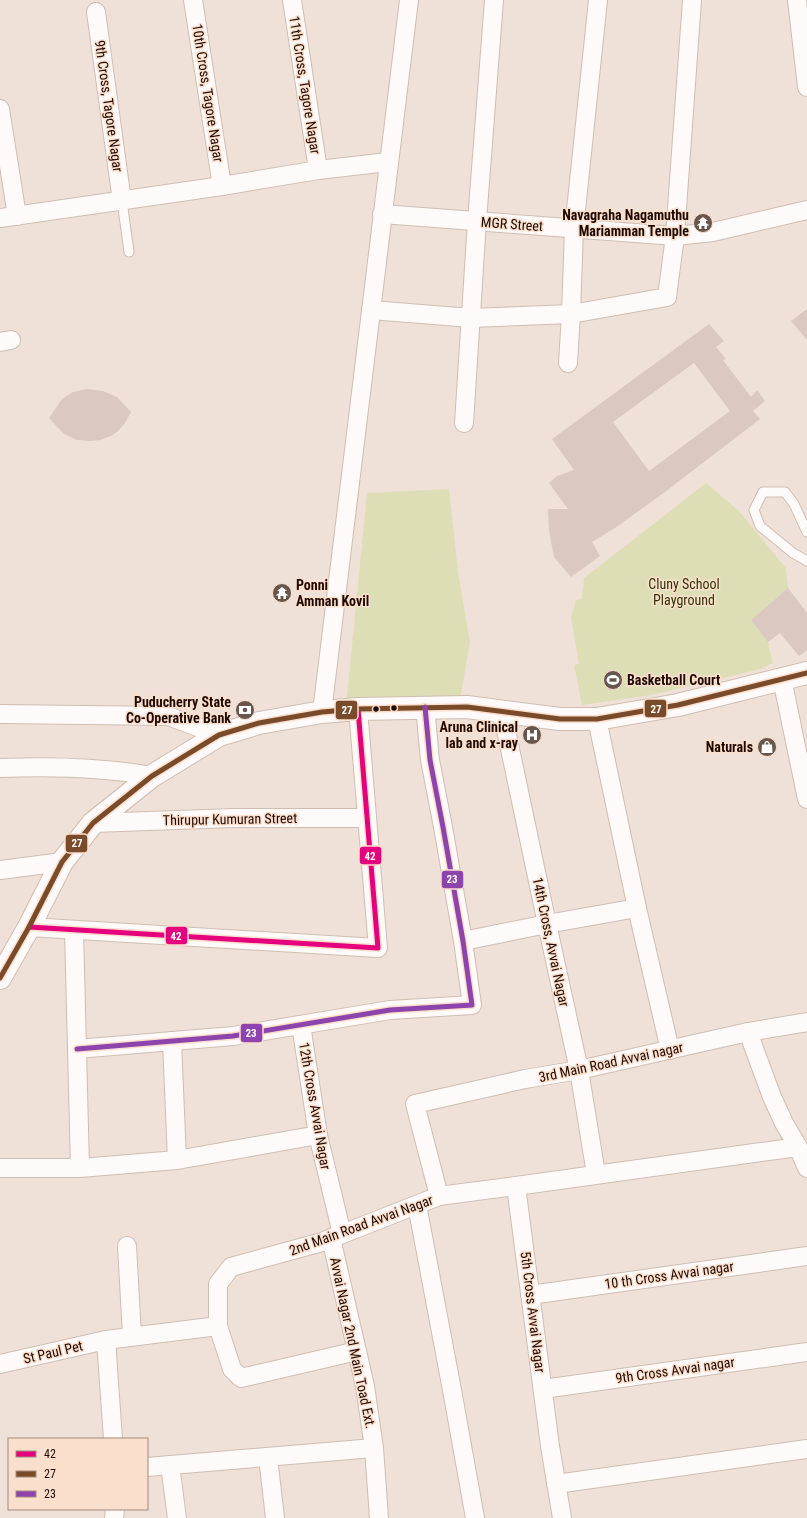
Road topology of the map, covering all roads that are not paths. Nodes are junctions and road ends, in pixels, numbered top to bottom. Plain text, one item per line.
1 (193, 0) edge
2 (292, 0) edge
3 (408, 0) edge
4 (494, 0) edge
5 (598, 0) edge
6 (692, 0) edge
7 (797, 0) edge
8 (96, 12) dead end
9 (807, 87) edge
10 (0, 109) edge
11 (388, 162) junction
12 (318, 170) junction
13 (222, 186) junction
14 (122, 201) junction
15 (807, 210) edge
16 (382, 214) junction
17 (9, 217) edge
18 (477, 221) junction
19 (574, 229) junction
20 (675, 236) junction
21 (129, 252) dead end
22 (371, 310) junction
23 (571, 314) junction
24 (471, 318) junction
25 (568, 363) dead end
26 (464, 423) dead end
27 (807, 532) edge
28 (807, 561) edge
29 (807, 673) edge
30 (782, 679) junction
31 (425, 707) junction
32 (358, 709) junction
33 (502, 711) junction
34 (322, 712) junction
35 (0, 714) edge
36 (597, 719) junction
37 (219, 735) junction
38 (0, 768) edge
39 (152, 776) junction
40 (807, 799) edge
41 (367, 818) junction
42 (93, 822) junction
43 (62, 862) junction
44 (0, 870) edge
45 (637, 908) junction
46 (547, 924) junction
47 (29, 927) junction
48 (74, 930) junction
49 (463, 941) junction
50 (0, 978) edge
51 (807, 1022) edge
52 (301, 1025) junction
53 (748, 1032) junction
54 (172, 1041) junction
55 (77, 1049) junction
56 (670, 1050) junction
57 (579, 1070) junction
58 (318, 1135) junction
59 (798, 1147) junction
60 (176, 1160) junction
61 (0, 1168) edge
62 (80, 1168) junction
63 (807, 1168) edge
64 (596, 1174) junction
65 (516, 1186) junction
66 (439, 1196) junction
67 (416, 1205) junction
68 (337, 1236) junction
69 (127, 1246) dead end
70 (807, 1256) edge
71 (530, 1295) junction
72 (218, 1326) junction
73 (132, 1336) junction
74 (106, 1340) junction
75 (357, 1351) junction
76 (807, 1352) edge
77 (0, 1364) edge
78 (542, 1389) junction
79 (113, 1438) edge
80 (374, 1448) junction
81 (807, 1449) edge
82 (268, 1457) junction
83 (170, 1465) junction
84 (148, 1467) edge
85 (556, 1484) junction
86 (177, 1518) edge
87 (275, 1518) edge
88 (380, 1518) edge
89 (475, 1518) edge
90 (562, 1518) edge

1 - 13 street, 10th Cross, Tagore Nagar
2 - 12 street, 11th Cross, Tagore Nagar
3 - 11 street
4 - 18 street
5 - 19 street
6 - 20 street
7 - 9 street
8 - 14 street, 9th Cross, Tagore Nagar
10 - 17 street
11 - 12 street
11 - 16 street
12 - 13 street
13 - 14 street
14 - 17 street
14 - 21 lane
15 - 20 street, MGR Street
16 - 18 street, MGR Street
16 - 22 street
18 - 19 street, MGR Street
18 - 24 street
19 - 20 street, MGR Street
19 - 23 street
20 - 23 street
22 - 24 street
22 - 34 street
23 - 24 street
23 - 25 street
24 - 26 street
27 - 28 lane
29 - 30 street
30 - 36 street
30 - 40 street
31 - 32 street
31 - 33 street
31 - 49 street
32 - 34 street
32 - 41 street
33 - 36 street
33 - 46 street, 14th Cross, Avvai Nagar
34 - 37 street
35 - 37 street
36 - 45 street
37 - 39 street
38 - 39 street
39 - 42 street
41 - 42 street, Thirupur Kumuran Street
41 - 48 street
42 - 43 street
43 - 44 street
43 - 47 street
45 - 46 street
45 - 56 street
46 - 49 street
46 - 57 street, 14th Cross, Avvai Nagar
47 - 48 street
47 - 50 street
48 - 55 street
49 - 52 street
51 - 53 street, 3rd Main Road Avvai nagar
52 - 54 street
52 - 58 street, 12th Cross Avvai Nagar
53 - 56 street, 3rd Main Road Avvai nagar
53 - 59 street
54 - 55 street
54 - 60 street
55 - 62 street
56 - 57 street, 3rd Main Road Avvai nagar
57 - 64 street, 14th Cross, Avvai Nagar
57 - 66 street, 3rd Main Road Avvai nagar
58 - 60 street
58 - 68 street, 12th Cross Avvai Nagar
59 - 63 street
59 - 64 street
60 - 62 street
61 - 62 street
64 - 65 street
65 - 66 street, 2nd Main Road Avvai Nagar
65 - 71 street, 5th Cross Avvai Nagar
66 - 67 street, 2nd Main Road Avvai Nagar
67 - 68 street, 2nd Main Road Avvai Nagar
67 - 89 street
68 - 72 street, 2nd Main Road Avvai Nagar
68 - 75 street, Avvai Nagar 2nd Main Toad Ext.
69 - 73 street
70 - 71 street, 10 th Cross Avvai nagar
71 - 78 street, 5th Cross Avvai Nagar
72 - 73 street, St Paul Pet
72 - 75 street, 2nd Main Road Avvai Nagar
73 - 74 street, St Paul Pet
74 - 77 street, St Paul Pet
74 - 79 street
75 - 80 street, Avvai Nagar 2nd Main Toad Ext.
76 - 78 street, 9th Cross Avvai nagar
78 - 85 street, 5th Cross Avvai Nagar
80 - 82 street
80 - 88 street, Avvai Nagar 2nd Main Toad Ext.
81 - 85 street
82 - 83 street
82 - 87 street
83 - 84 street
83 - 86 street
85 - 90 street, 5th Cross Avvai Nagar

